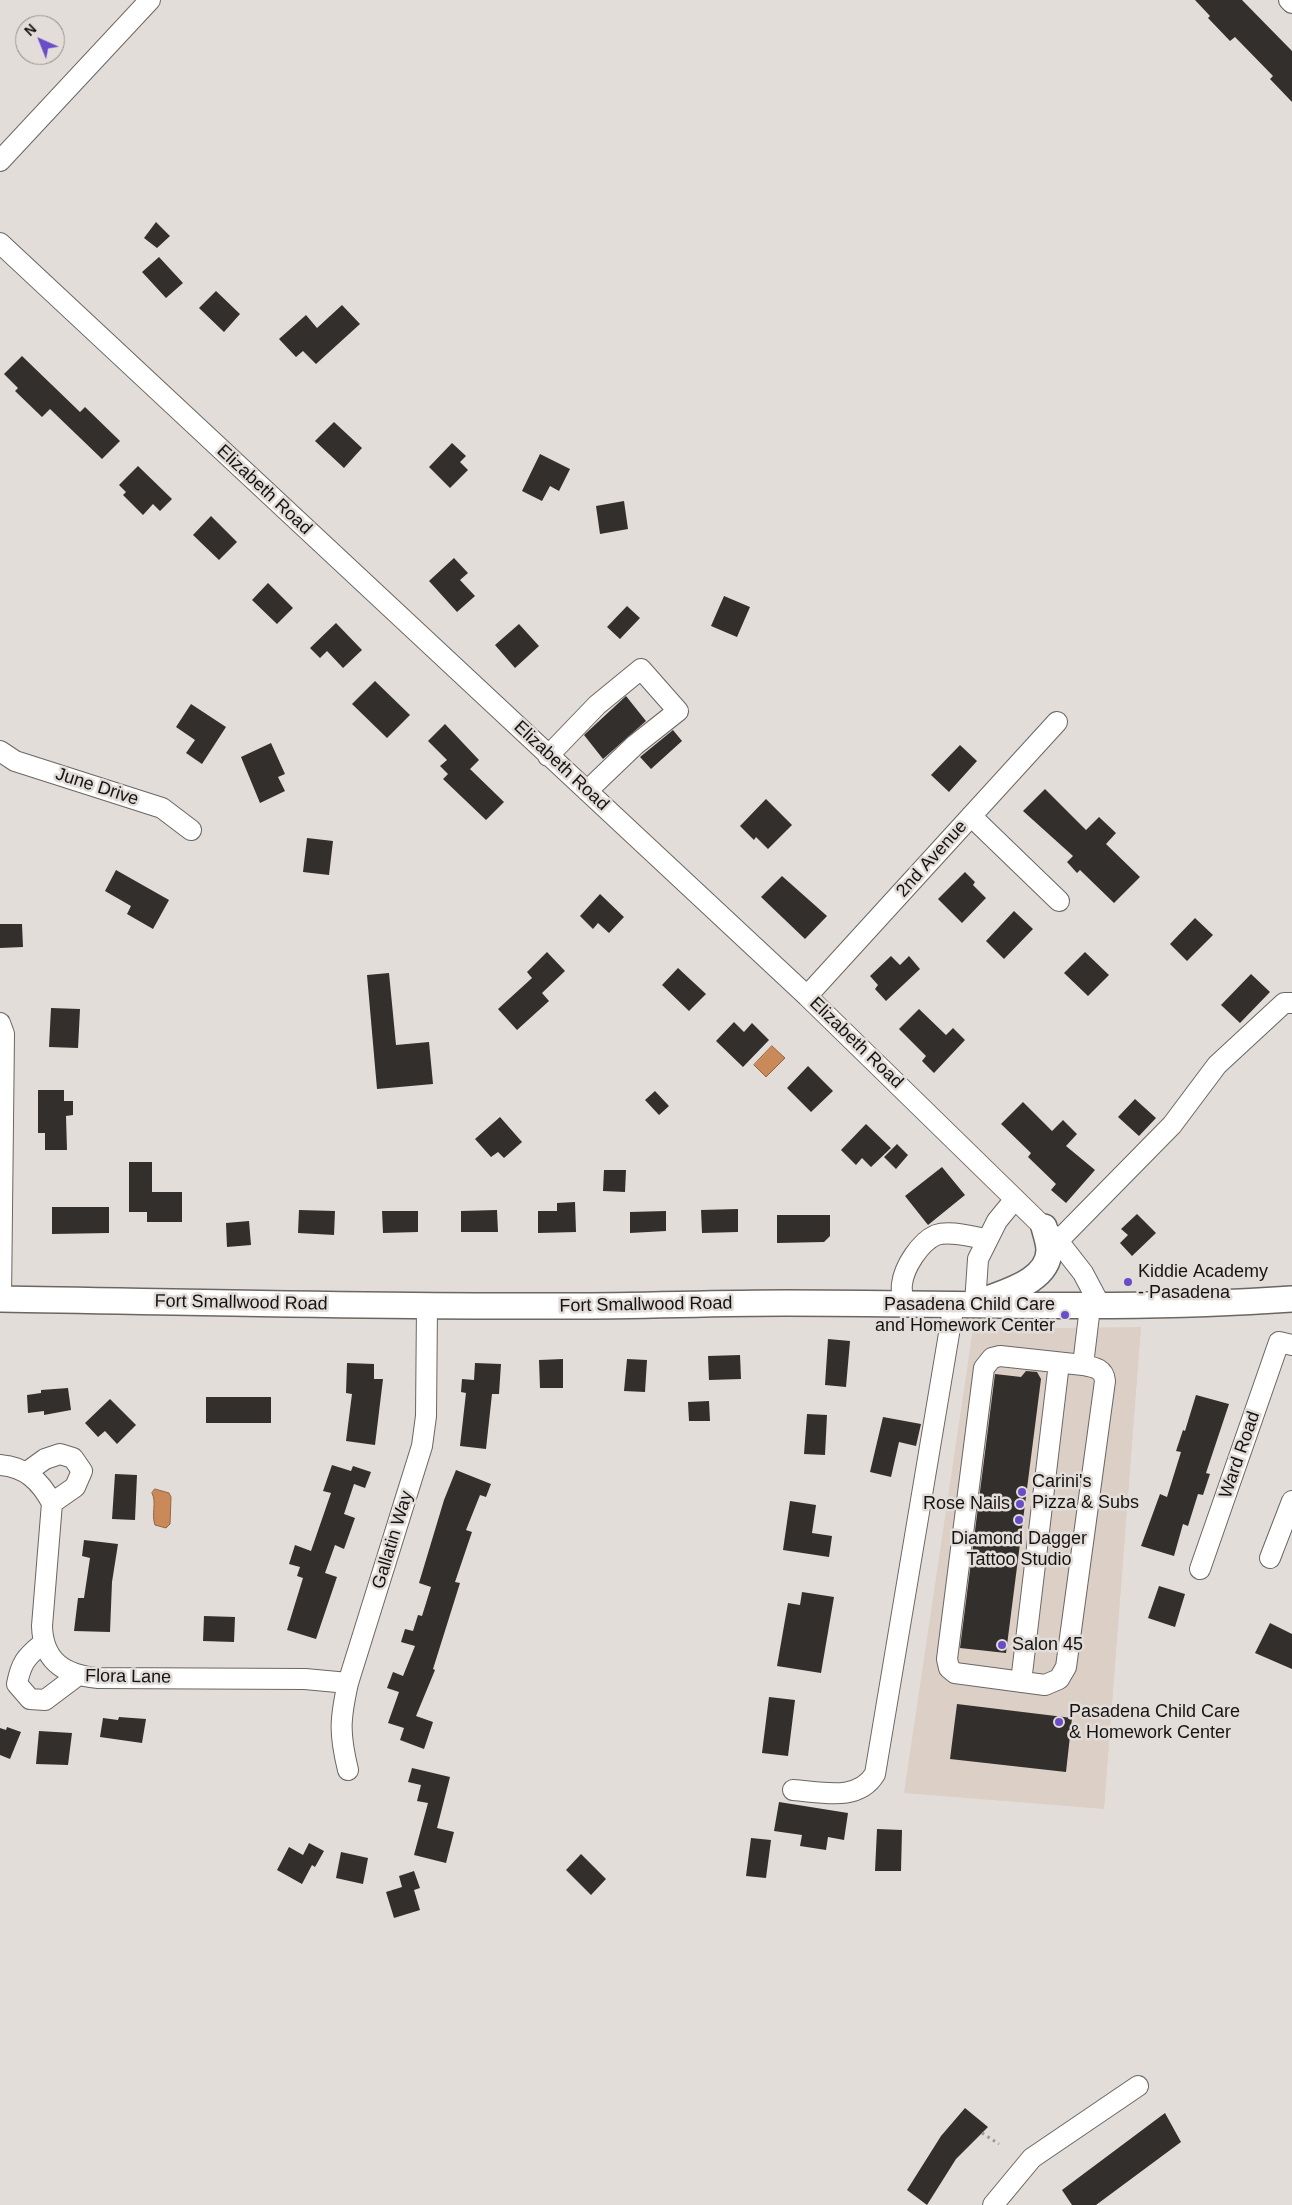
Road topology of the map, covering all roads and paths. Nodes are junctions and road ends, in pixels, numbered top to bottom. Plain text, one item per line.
1 (150, 0) edge
2 (1289, 0) edge
3 (1292, 3) edge
4 (0, 161) edge
5 (0, 243) edge
6 (1057, 722) dead end
7 (0, 751) edge
8 (548, 756) junction
9 (587, 791) junction
10 (971, 816) junction
11 (191, 830) dead end
12 (1059, 901) dead end
13 (807, 996) junction
14 (1292, 1003) edge
15 (0, 1023) edge
16 (1015, 1199) junction
17 (1051, 1234) junction
18 (986, 1238) junction
19 (0, 1299) edge
20 (1292, 1299) edge
21 (903, 1304) junction
22 (964, 1304) junction
23 (427, 1306) junction
24 (1096, 1307) junction
25 (1286, 1344) edge
26 (1059, 1363) junction
27 (1083, 1366) junction
28 (0, 1465) edge
29 (27, 1472) junction
30 (1292, 1501) edge
31 (52, 1503) junction
32 (1270, 1558) dead end
33 (1200, 1568) dead end
34 (42, 1644) junction
35 (77, 1676) junction
36 (1021, 1682) junction
37 (348, 1683) junction
38 (348, 1770) dead end
39 (793, 1790) dead end
40 (1138, 2086) dead end
41 (982, 2133) dead end
42 (999, 2144) dead end
43 (993, 2205) edge

1 - 4 street
2 - 3 street
5 - 8 street, Elizabeth Road
6 - 10 street, 2nd Avenue
7 - 11 street, June Drive
8 - 9 street, Elizabeth Road
8 - 9 street
9 - 13 street, Elizabeth Road
10 - 12 street
10 - 13 street, 2nd Avenue
13 - 16 street, Elizabeth Road
14 - 17 street
15 - 19 street
16 - 17 street, Elizabeth Road
16 - 18 street
17 - 22 main road
17 - 24 street, Elizabeth Road
18 - 21 street
18 - 22 street
19 - 23 main road, Fort Smallwood Road
20 - 24 main road, Fort Smallwood Road
21 - 22 main road, Fort Smallwood Road
21 - 23 main road, Fort Smallwood Road
22 - 24 main road, Fort Smallwood Road
22 - 39 street
23 - 37 street, Gallatin Way
24 - 27 street
25 - 33 street, Ward Road
26 - 27 street
26 - 36 street
26 - 36 street
27 - 36 street
28 - 29 street
29 - 31 street
29 - 31 street
30 - 32 street
31 - 34 street
34 - 35 street, Flora Lane
34 - 35 street
35 - 37 street, Flora Lane
37 - 38 street, Gallatin Way
40 - 43 street
41 - 42 path

